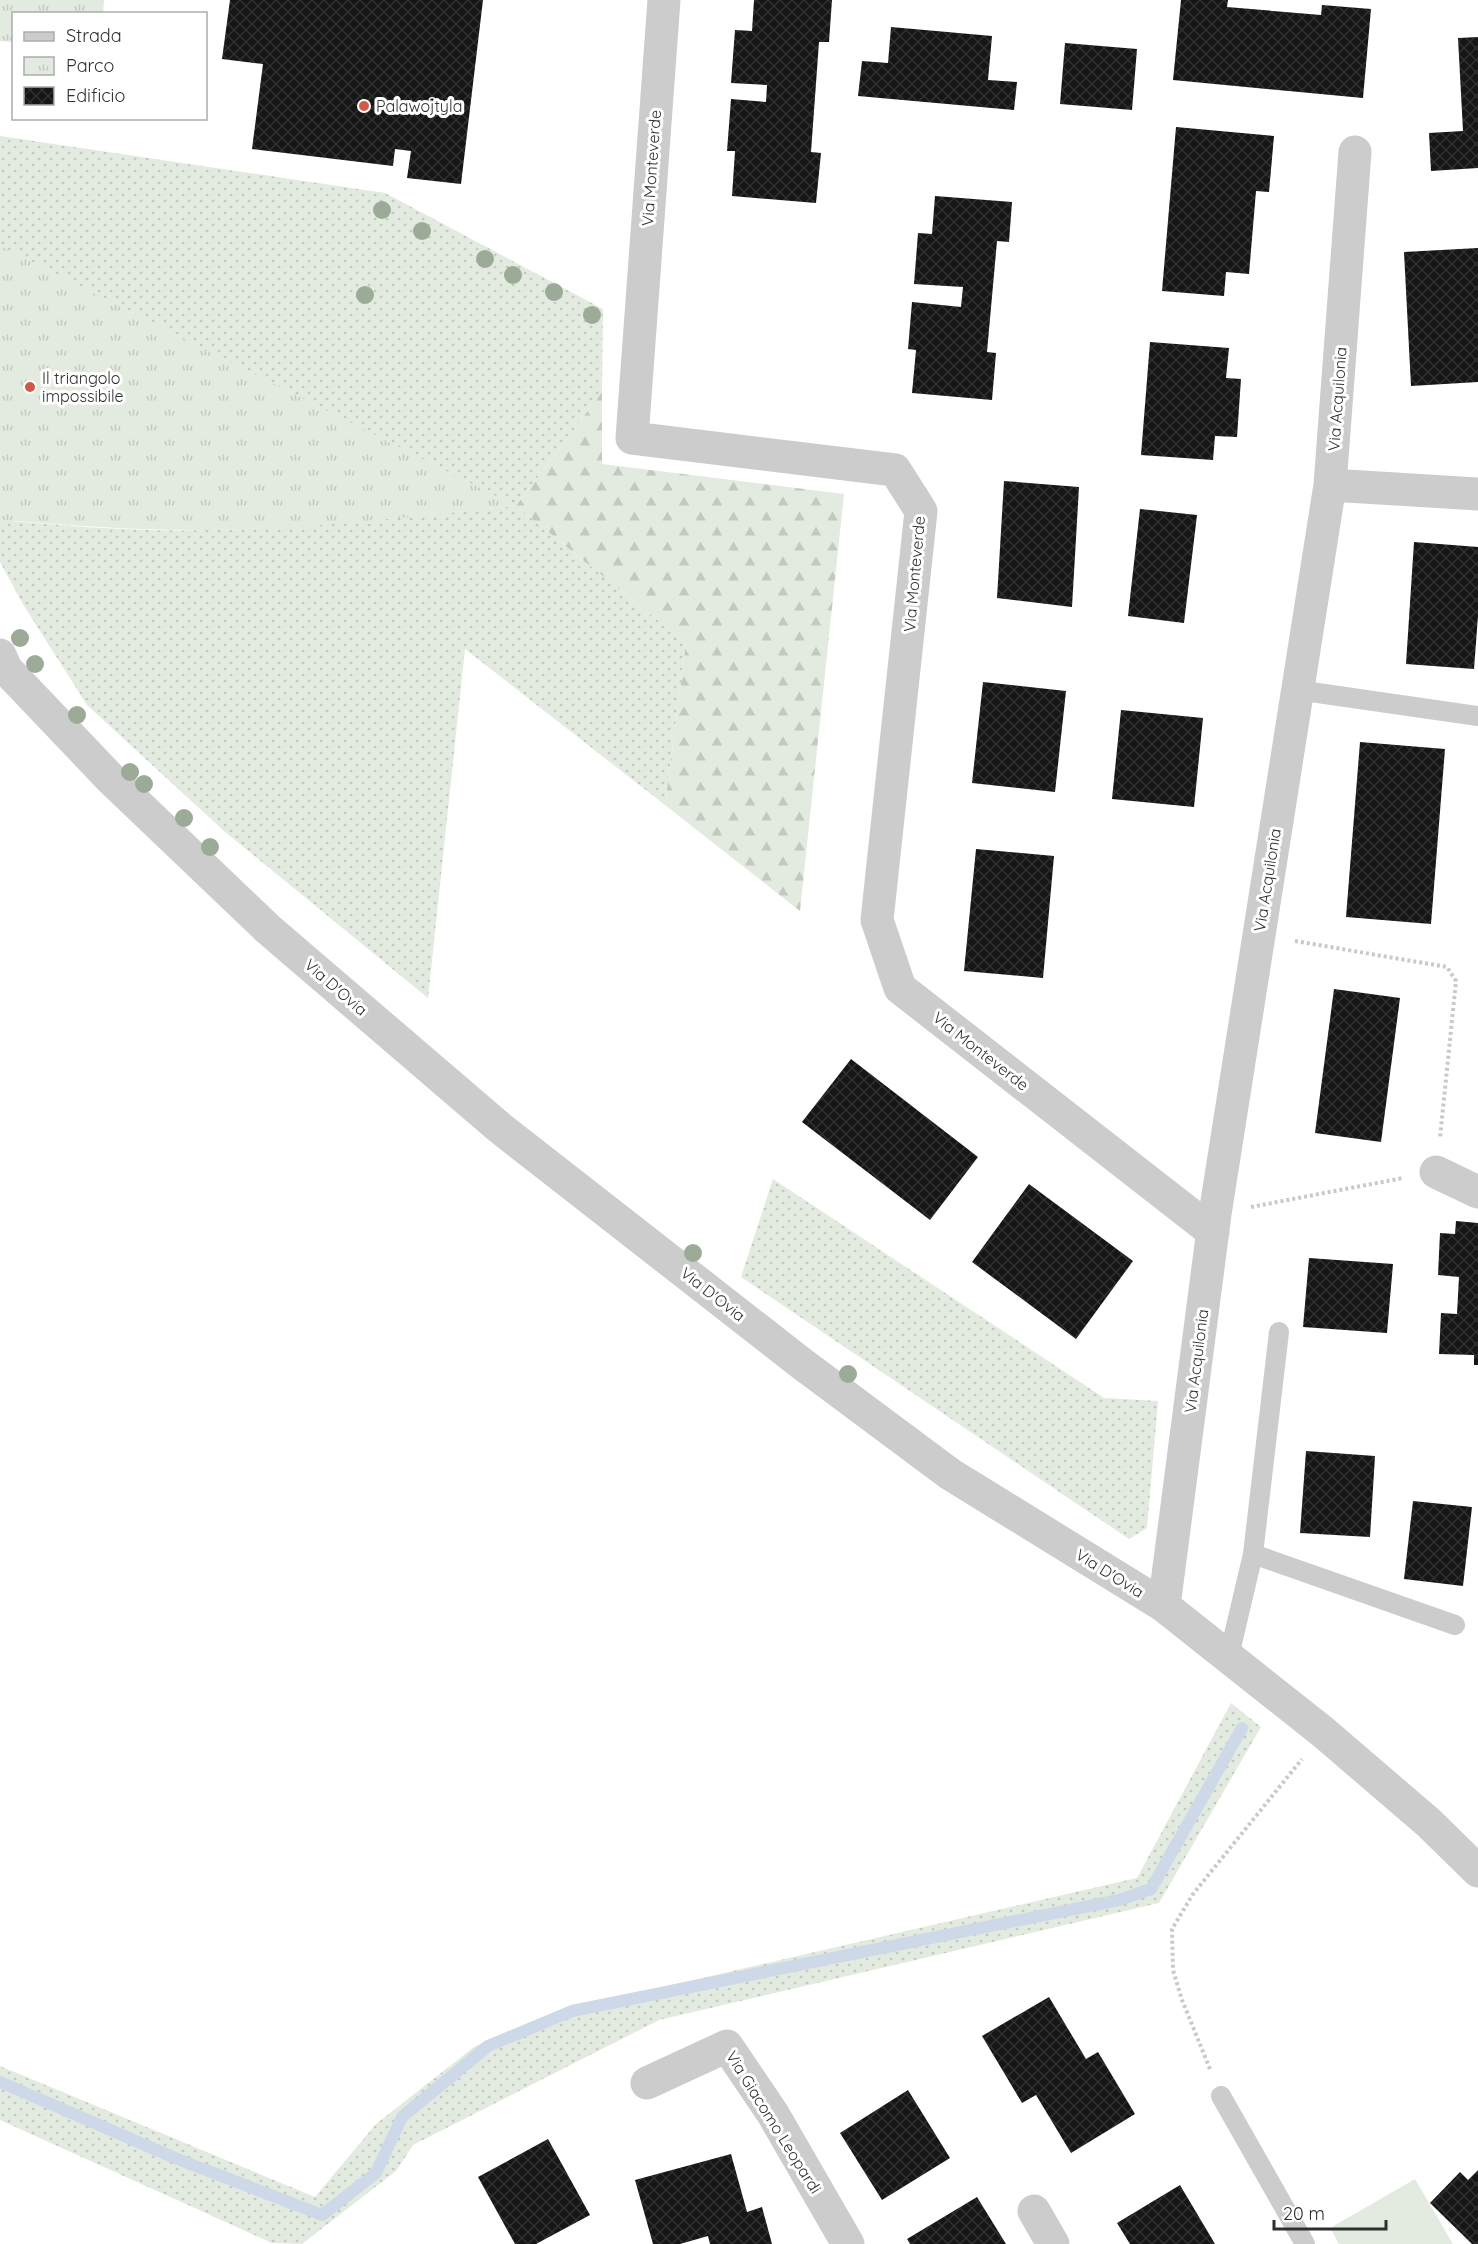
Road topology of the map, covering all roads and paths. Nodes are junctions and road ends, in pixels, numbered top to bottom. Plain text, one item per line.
1 (664, 0) edge
2 (1355, 152) dead end
3 (1330, 485) junction
4 (1478, 494) edge
5 (0, 655) edge
6 (1297, 690) junction
7 (1478, 716) edge
8 (1258, 935) junction
9 (1436, 1172) junction
10 (1478, 1192) edge
11 (1214, 1223) junction
12 (1279, 1332) dead end
13 (1253, 1554) junction
14 (1164, 1606) junction
15 (1455, 1625) dead end
16 (1228, 1656) junction
17 (1323, 1732) junction
18 (1478, 1871) edge
19 (647, 2083) dead end
20 (1221, 2096) joint
21 (1034, 2211) dead end
22 (848, 2244) edge
23 (1053, 2244) edge
24 (1305, 2244) edge

1 - 11 street, Via Monteverde
2 - 3 street, Via Acquilonia
3 - 4 street
3 - 6 street, Via Acquilonia
5 - 14 street, Via D'Ovia
6 - 7 lane
6 - 8 street, Via Acquilonia
8 - 9 path
8 - 11 street, Via Acquilonia
9 - 10 street
9 - 11 path
11 - 14 street, Via Acquilonia
12 - 13 lane
13 - 15 lane
13 - 16 lane
14 - 16 street, Via D'Ovia
16 - 17 street, Via D'Ovia
17 - 18 street, Via D'Ovia
17 - 20 path
19 - 22 street, Via Giacomo Leopardi
20 - 24 lane
21 - 23 street

